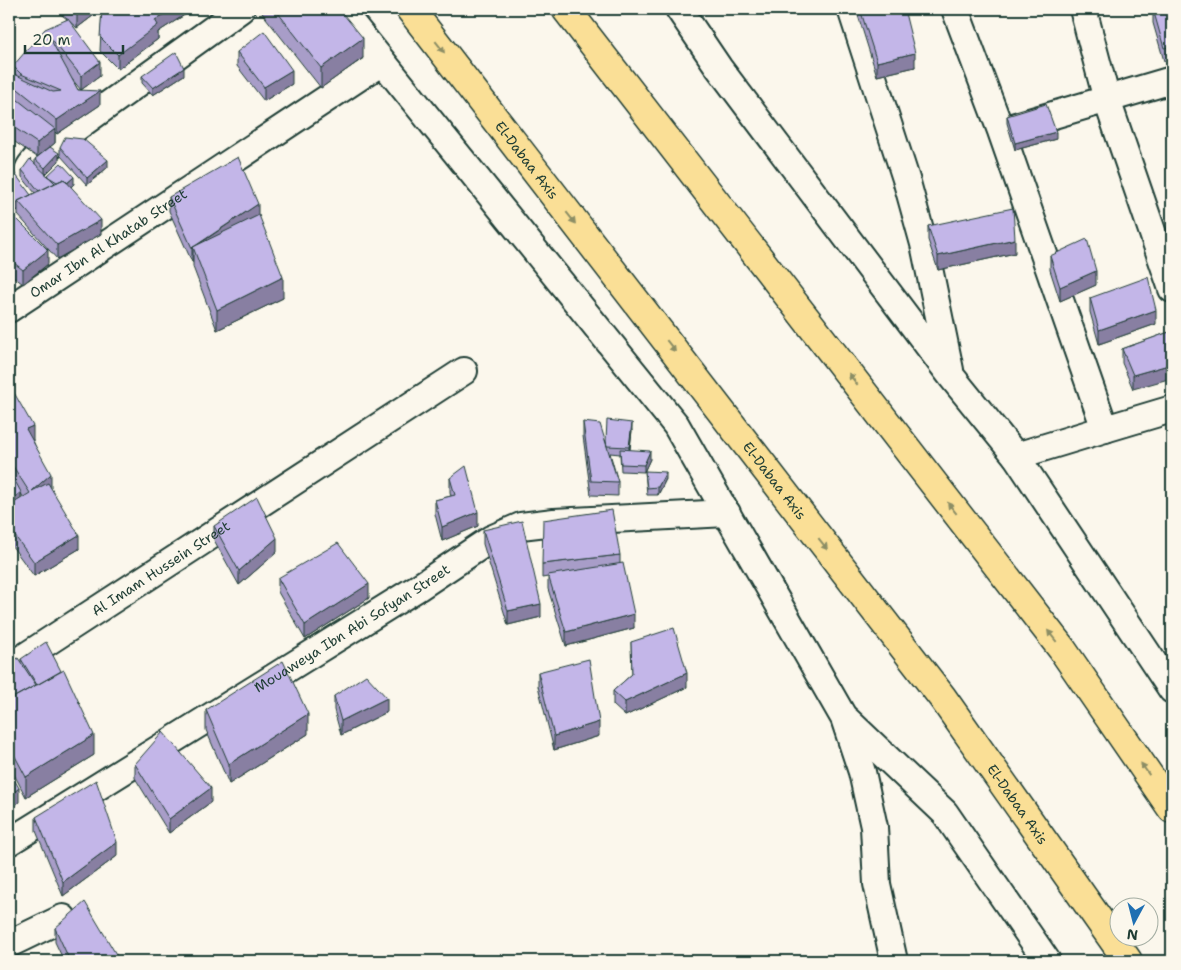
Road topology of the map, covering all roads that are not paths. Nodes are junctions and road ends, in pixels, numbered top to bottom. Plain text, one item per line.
1 (242, 9) edge
2 (340, 9) edge
3 (410, 9) edge
4 (566, 9) edge
5 (679, 9) edge
6 (851, 9) edge
7 (955, 9) edge
8 (1083, 9) edge
9 (382, 62) junction
10 (1172, 80) edge
11 (1107, 100) junction
12 (1001, 131) junction
13 (34, 198) edge
14 (1172, 289) edge
15 (9, 309) edge
16 (464, 371) dead end
17 (951, 376) junction
18 (1172, 408) edge
19 (1105, 429) junction
20 (1016, 456) junction
21 (727, 514) junction
22 (9, 667) edge
23 (1172, 690) edge
24 (844, 718) junction
25 (1172, 809) edge
26 (9, 842) edge
27 (63, 918) edge
28 (9, 944) edge
29 (894, 961) edge
30 (1048, 961) edge
31 (1128, 961) edge

1 - 13 street
2 - 9 street
3 -> 31 highway, El-Dabaa Axis
25 -> 4 highway
5 - 17 street
6 - 17 street
7 - 12 street
8 - 11 street
9 - 15 street, Omar Ibn Al Khatab Street
9 - 21 street
10 - 11 street
11 - 12 street
11 - 14 street
12 - 19 street
16 - 22 street, Al Imam Hussein Street
17 - 20 street
18 - 19 street
19 - 20 street
20 - 23 street
21 - 24 street
21 - 26 street, Mouaweya Ibn Abi Sofyan Street
24 - 29 street
24 - 30 street
27 - 28 street

